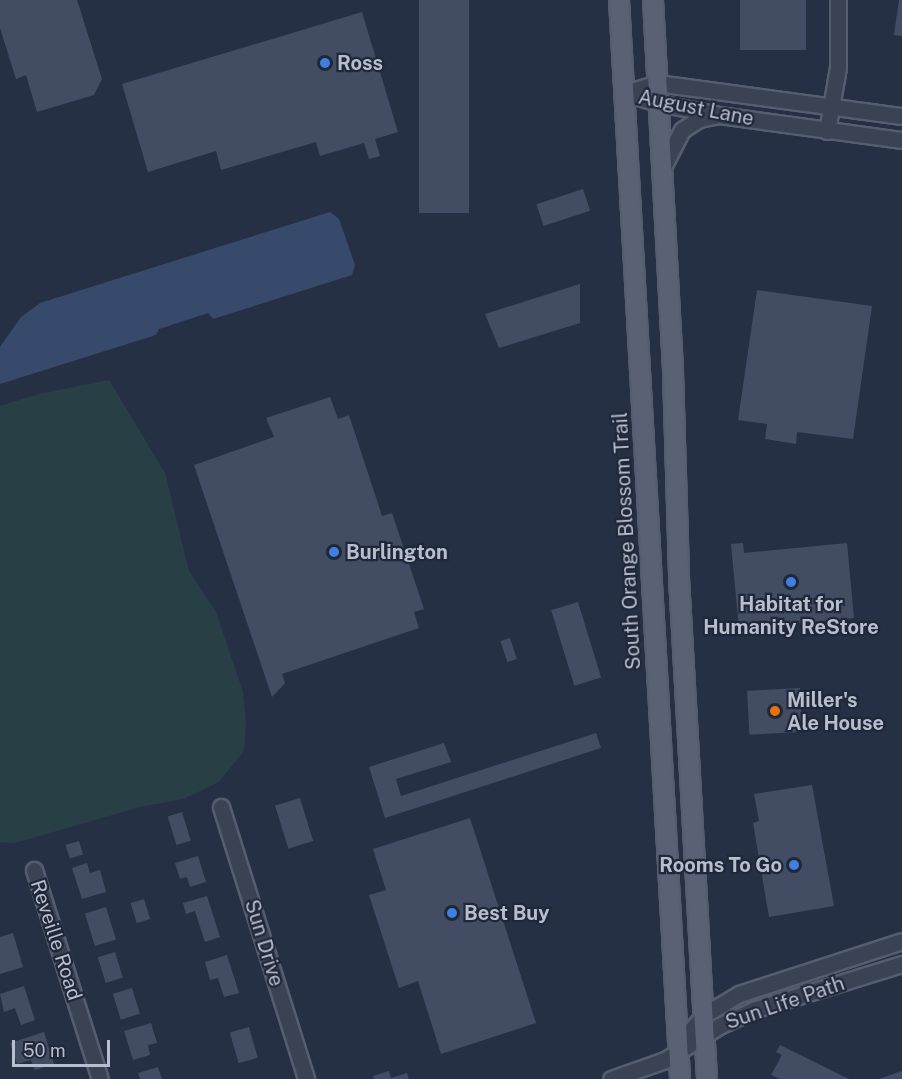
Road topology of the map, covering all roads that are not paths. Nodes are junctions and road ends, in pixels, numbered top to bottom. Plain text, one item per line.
1 (619, 0) edge
2 (652, 0) edge
3 (838, 0) edge
4 (657, 83) junction
5 (625, 93) junction
6 (658, 104) junction
7 (833, 105) junction
8 (719, 115) junction
9 (902, 116) edge
10 (827, 131) junction
11 (902, 140) edge
12 (662, 169) junction
13 (221, 807) dead end
14 (34, 870) dead end
15 (897, 942) edge
16 (899, 965) edge
17 (704, 1015) junction
18 (705, 1034) junction
19 (679, 1052) junction
20 (100, 1079) edge
21 (306, 1079) edge
22 (611, 1079) edge
23 (680, 1079) edge
24 (707, 1079) edge

1 - 5 main road, South Orange Blossom Trail
2 - 4 main road
3 - 7 street
4 - 5 street, August Lane
4 - 6 main road
4 - 7 street, August Lane
5 - 6 street, August Lane
5 - 19 main road, South Orange Blossom Trail
6 - 8 street, August Lane
6 - 12 main road
7 - 9 street, August Lane
7 - 10 street
8 - 10 street, August Lane
8 - 12 street
10 - 11 street, August Lane
12 - 17 main road
13 - 21 street, Sun Drive
14 - 20 street, Reveille Road
15 - 16 street
15 - 17 street, Sun Life Path
16 - 18 street, Sun Life Path
17 - 18 main road
17 - 19 street, Sun Life Path
18 - 19 street, Sun Life Path
18 - 24 main road
19 - 22 street
19 - 23 main road, South Orange Blossom Trail

